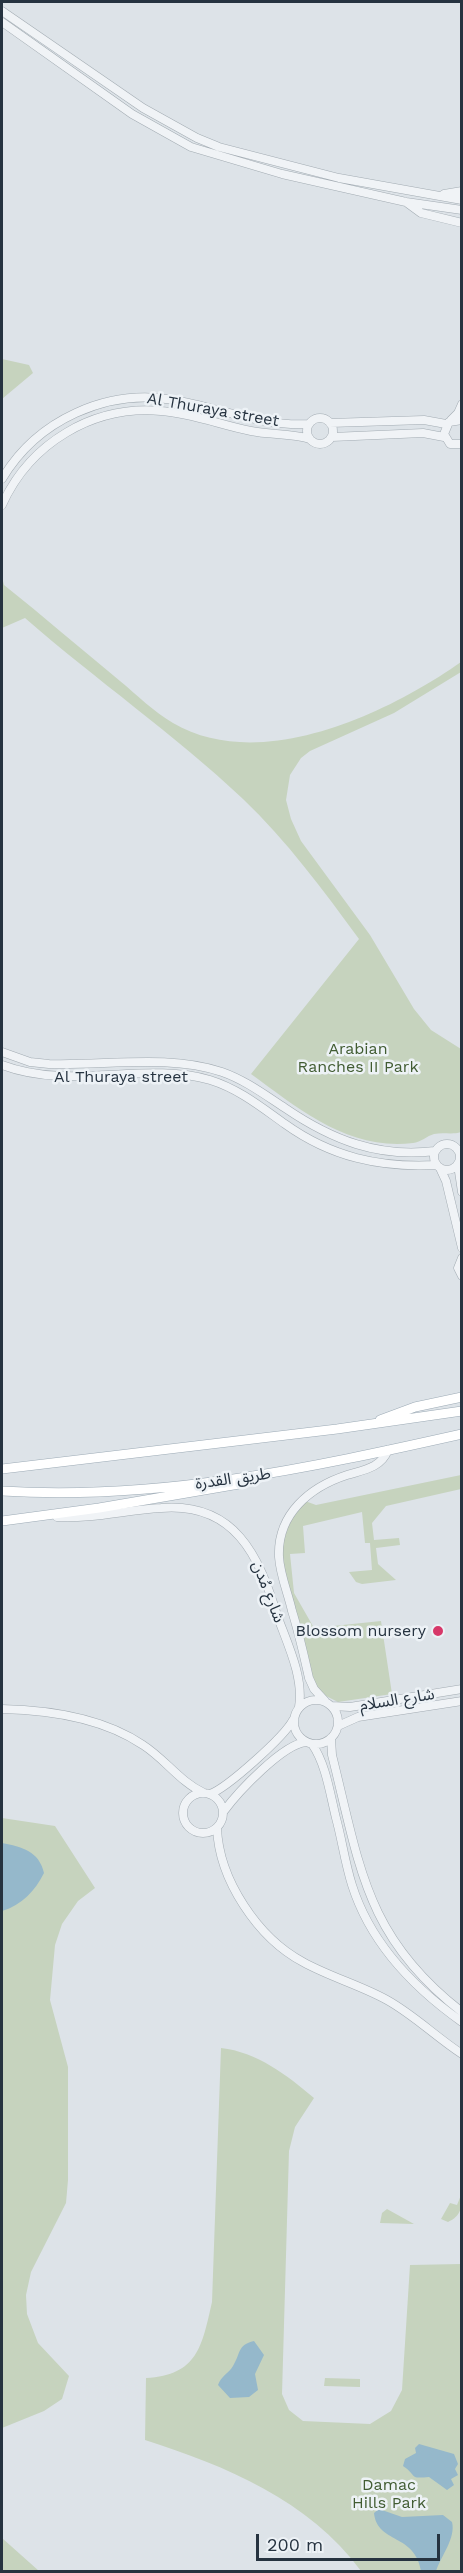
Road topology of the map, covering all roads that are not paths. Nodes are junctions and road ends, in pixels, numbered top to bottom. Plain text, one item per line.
1 (2, 11) edge
2 (2, 22) edge
3 (462, 191) edge
4 (439, 195) junction
5 (462, 200) edge
6 (406, 202) junction
7 (462, 210) edge
8 (462, 218) edge
9 (462, 224) edge
10 (462, 404) edge
11 (462, 420) edge
12 (449, 422) junction
13 (330, 423) junction
14 (309, 424) junction
15 (332, 437) junction
16 (444, 437) junction
17 (310, 439) junction
18 (462, 444) edge
19 (2, 479) edge
20 (2, 505) edge
21 (2, 1052) edge
22 (2, 1065) edge
23 (458, 1145) edge
24 (435, 1152) junction
25 (460, 1161) edge
26 (438, 1167) junction
27 (462, 1192) edge
28 (462, 1203) edge
29 (452, 1205) junction
30 (460, 1234) edge
31 (462, 1248) edge
32 (462, 1258) edge
33 (462, 1276) edge
34 (462, 1396) edge
35 (462, 1411) edge
36 (371, 1425) junction
37 (462, 1434) edge
38 (388, 1450) junction
39 (2, 1469) edge
40 (281, 1473) junction
41 (2, 1491) edge
42 (46, 1516) junction
43 (2, 1521) edge
44 (294, 1618) junction
45 (280, 1622) junction
46 (462, 1689) edge
47 (462, 1701) edge
48 (328, 1703) junction
49 (299, 1707) junction
50 (2, 1709) edge
51 (294, 1719) junction
52 (338, 1726) junction
53 (332, 1738) junction
54 (309, 1743) junction
55 (271, 1745) junction
56 (281, 1755) junction
57 (185, 1781) junction
58 (207, 1793) junction
59 (185, 1804) junction
60 (224, 1811) junction
61 (217, 1828) junction
62 (202, 1834) junction
63 (219, 1850) junction
64 (462, 2012) edge
65 (462, 2022) edge
66 (462, 2054) edge

1 - 4 street
2 - 6 street
3 - 4 street
4 - 5 street
6 - 7 street
6 - 8 street
6 - 9 street
10 - 12 street
11 - 12 street
12 - 13 street
12 - 16 street
13 - 14 street
13 - 15 street
14 - 17 street
14 - 19 street, Al Thuraya street
15 - 16 street
15 - 17 street
16 - 18 street
17 - 20 street, Al Thuraya street
21 - 24 street, Al Thuraya street
22 - 26 street, Al Thuraya street
23 - 24 street
23 - 25 street
24 - 26 street
25 - 26 street
25 - 27 street
26 - 29 street
28 - 29 street
29 - 30 street
30 - 31 street
32 - 33 street
34 - 36 main road
35 - 36 main road
36 - 39 main road
37 - 38 main road, طريق القدرة
38 - 40 main road, طريق القدرة
38 - 44 street, شارع مُدن
40 - 41 main road, طريق القدرة
40 - 42 main road
42 - 43 main road
42 - 45 street, شارع مُدن
44 - 45 street
44 - 48 street, شارع مُدن
45 - 49 street, شارع مُدن
46 - 48 street, شارع السلام
47 - 52 street, شارع السلام
48 - 49 street
48 - 52 street
49 - 51 street
50 - 57 street
51 - 54 street
51 - 55 street
52 - 53 street
53 - 54 street
53 - 64 street
54 - 56 street
54 - 65 street
55 - 56 street
55 - 58 street
56 - 60 street
57 - 58 street
57 - 59 street
58 - 59 street
58 - 60 street
59 - 62 street
60 - 61 street
61 - 62 street
61 - 63 street
62 - 63 street
63 - 66 street

